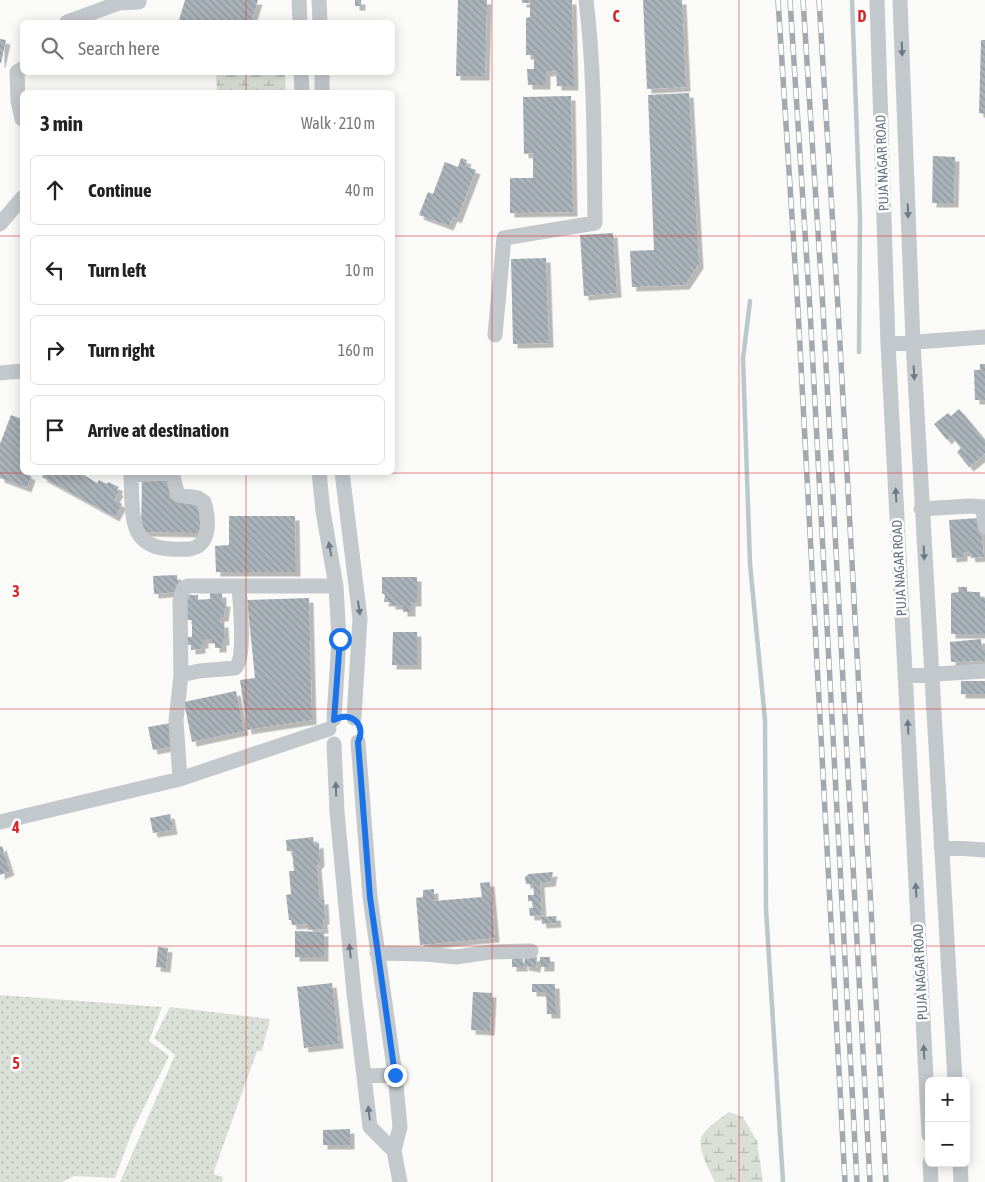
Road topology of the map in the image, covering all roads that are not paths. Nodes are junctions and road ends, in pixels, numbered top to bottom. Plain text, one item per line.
1 (299, 0) edge
2 (319, 0) edge
3 (586, 0) edge
4 (877, 0) edge
5 (900, 0) edge
6 (139, 2) dead end
7 (72, 20) edge
8 (300, 20) edge
9 (320, 20) edge
10 (20, 70) edge
11 (301, 75) edge
12 (322, 75) edge
13 (302, 90) edge
14 (322, 90) edge
15 (20, 110) edge
16 (20, 200) edge
17 (0, 224) edge
18 (495, 335) dead end
19 (985, 337) edge
20 (913, 342) junction
21 (888, 344) junction
22 (20, 371) edge
23 (0, 373) edge
24 (131, 475) edge
25 (172, 475) edge
26 (319, 475) edge
27 (342, 475) edge
28 (984, 507) edge
29 (921, 509) junction
30 (346, 510) junction
31 (322, 511) junction
32 (985, 527) edge
33 (239, 586) junction
34 (336, 586) junction
35 (985, 671) edge
36 (931, 674) junction
37 (181, 675) junction
38 (905, 676) junction
39 (354, 718) junction
40 (331, 724) junction
41 (358, 742) junction
42 (334, 744) junction
43 (180, 779) junction
44 (0, 822) edge
45 (941, 847) junction
46 (985, 850) edge
47 (370, 897) junction
48 (345, 899) junction
49 (531, 951) dead end
50 (377, 953) junction
51 (395, 1075) junction
52 (364, 1076) junction
53 (955, 1077) edge
54 (928, 1122) edge
55 (394, 1151) junction
56 (930, 1167) edge
57 (960, 1167) edge
58 (400, 1182) edge
59 (931, 1182) edge
60 (961, 1182) edge

1 - 8 street
2 - 9 street
3 - 18 street
4 - 21 street, PUJA NAGAR ROAD
5 -> 20 street, PUJA NAGAR ROAD
6 - 7 street
10 - 15 street
11 - 13 street
12 - 14 street
16 - 17 street
19 - 20 street
20 - 21 street
20 -> 29 street, PUJA NAGAR ROAD
38 -> 21 street, PUJA NAGAR ROAD
22 - 23 street
24 - 25 street
26 - 31 street
27 - 30 street
28 - 29 street
28 - 32 street
29 -> 36 street, PUJA NAGAR ROAD
30 - 31 street
30 -> 39 street
34 -> 31 street
33 - 34 street
33 - 37 street
33 - 37 street
34 - 40 street
35 - 36 street
36 - 38 street
36 - 45 street, PUJA NAGAR ROAD
37 - 43 street
54 -> 38 street, PUJA NAGAR ROAD
39 - 40 street
39 - 41 street
40 - 42 street
40 - 43 street
41 - 42 street
41 - 47 street
48 -> 42 street
43 - 44 street
45 - 46 street
45 - 53 street, PUJA NAGAR ROAD
47 - 48 street
47 - 50 street
52 -> 48 street
49 - 50 street
50 - 51 street
51 - 52 street
51 - 55 street
55 -> 52 street
55 - 58 street
56 - 59 street
57 - 60 street

